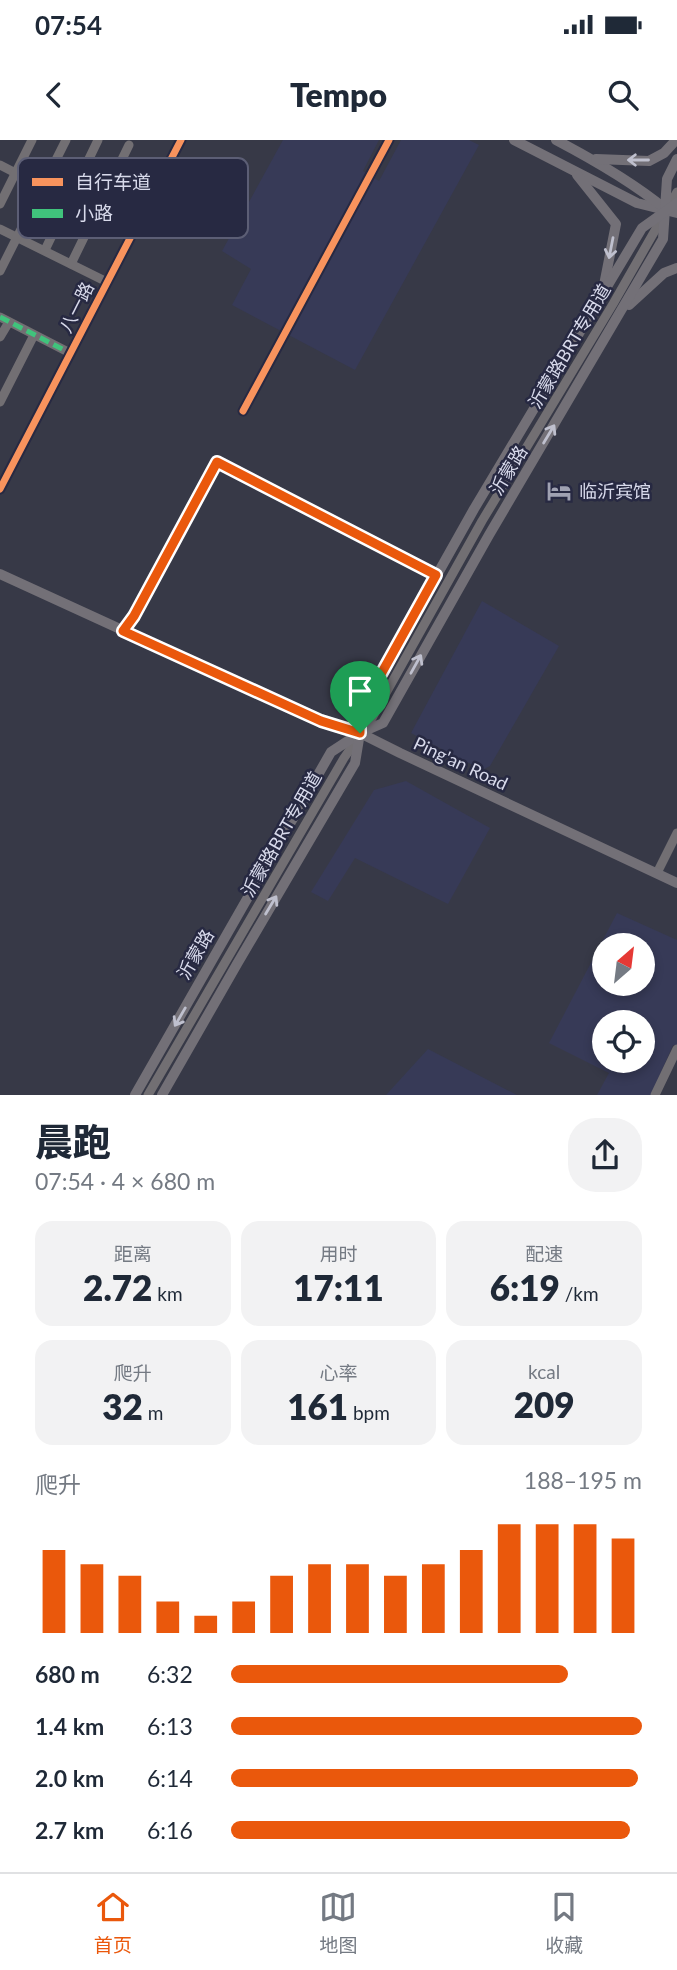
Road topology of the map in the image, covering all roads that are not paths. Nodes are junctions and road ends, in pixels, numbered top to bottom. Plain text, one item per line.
1 (32, 140) edge
2 (66, 140) edge
3 (98, 140) edge
4 (181, 140) edge
5 (389, 140) edge
6 (514, 140) edge
7 (556, 140) edge
8 (676, 140) edge
9 (130, 145) dead end
10 (23, 158) edge
11 (57, 158) edge
12 (89, 158) edge
13 (124, 158) edge
14 (172, 158) edge
15 (592, 159) junction
16 (677, 159) edge
17 (0, 165) edge
18 (18, 169) edge
19 (573, 170) junction
20 (16, 173) junction
21 (677, 192) edge
22 (677, 203) edge
23 (0, 204) edge
24 (672, 211) edge
25 (677, 219) edge
26 (0, 229) edge
27 (17, 238) junction
28 (51, 238) edge
29 (84, 238) edge
30 (129, 238) edge
31 (45, 250) junction
32 (71, 264) junction
33 (677, 268) edge
34 (0, 271) edge
35 (107, 282) junction
36 (602, 294) junction
37 (622, 312) junction
38 (4, 320) edge
39 (34, 335) junction
40 (0, 337) edge
41 (70, 353) junction
42 (0, 402) edge
43 (243, 411) dead end
44 (0, 489) edge
45 (0, 574) edge
46 (436, 575) junction
47 (123, 631) junction
48 (360, 733) junction
49 (677, 833) edge
50 (657, 873) junction
51 (677, 883) edge
52 (677, 1049) edge
53 (135, 1095) edge
54 (148, 1095) edge
55 (162, 1095) edge
56 (655, 1095) edge

1 - 10 street
2 - 11 street
3 - 12 street
4 - 14 street, 八一路
5 - 43 street
6 - 19 main road
7 - 15 main road
8 -> 15 main road
9 - 13 street
15 - 24 main road
16 - 24 main road, 沂蒙路
17 - 20 street
18 - 20 street
19 - 24 main road
19 -> 36 main road
20 - 23 street
21 - 24 street, 沂蒙路BRT专用道
22 - 24 main road, 沂蒙路
24 - 25 main road
24 - 36 main road, 沂蒙路
24 - 37 main road, 沂蒙路
24 - 48 street, 沂蒙路BRT专用道
26 - 27 street
27 - 31 street
27 - 34 street
28 - 31 street
29 - 32 street
30 - 35 street, 八一路
31 - 32 street
32 - 35 street
33 - 37 main road
35 - 41 street, 八一路
36 - 46 main road, 沂蒙路
48 -> 37 main road, 沂蒙路
38 - 39 street
38 - 40 street
39 - 41 street
39 - 42 street
41 - 44 street, 八一路
45 - 47 main road, Ping'an Road
46 - 47 street
46 - 48 main road, 沂蒙路
47 - 48 main road, Ping'an Road
48 - 50 main road, Ping'an Road
48 -> 53 main road, 沂蒙路
48 - 54 street, 沂蒙路BRT专用道
55 -> 48 main road, 沂蒙路
49 - 50 street
50 - 51 main road, Ping'an Road
52 - 56 street

